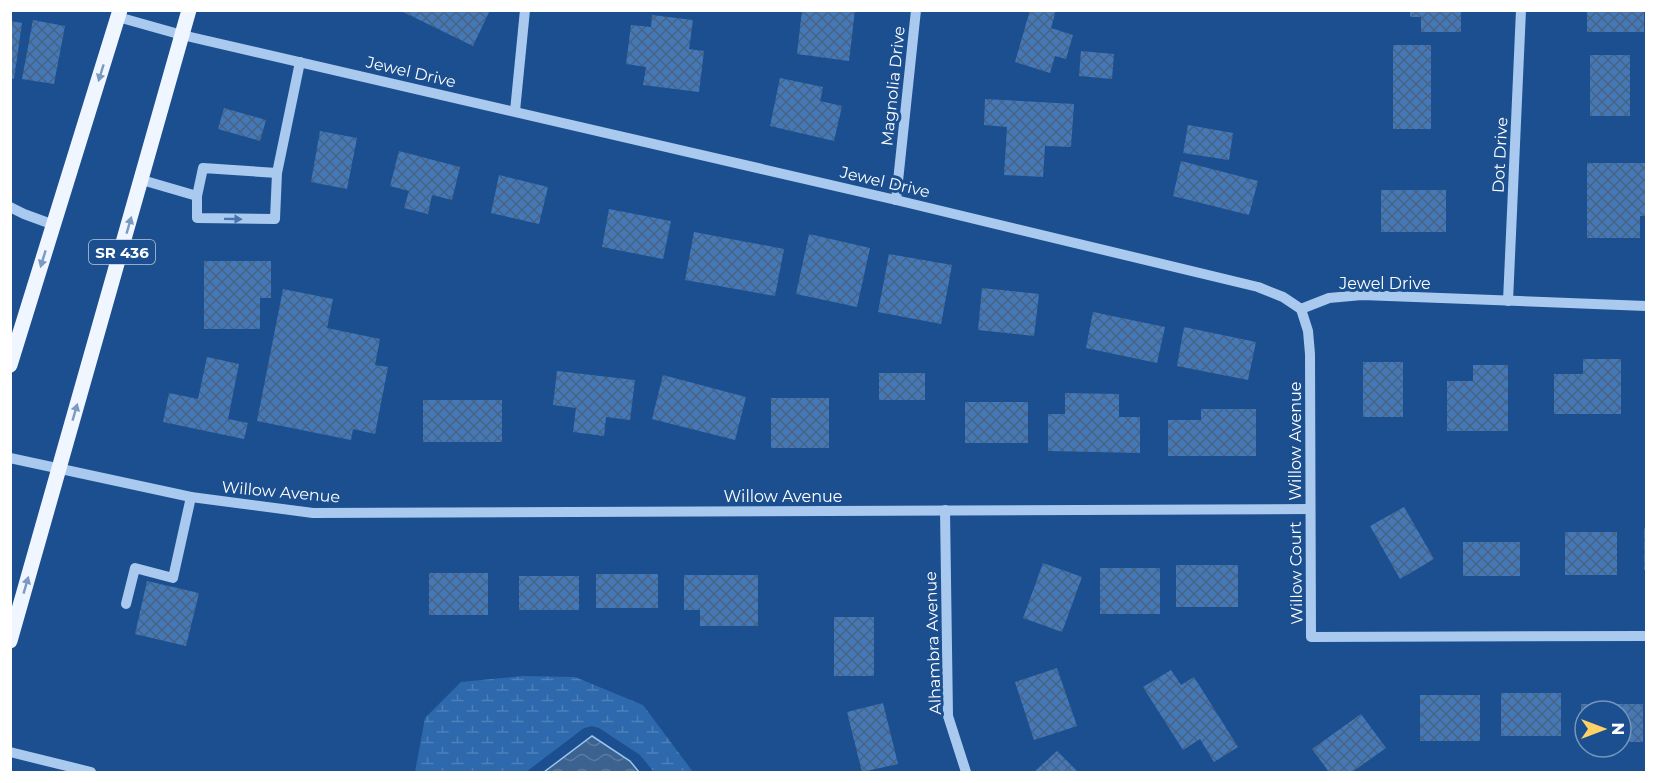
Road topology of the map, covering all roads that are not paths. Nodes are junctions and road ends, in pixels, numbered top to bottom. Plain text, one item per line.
1 (189, 10) edge
2 (525, 10) edge
3 (916, 10) edge
4 (1521, 10) edge
5 (119, 14) edge
6 (182, 35) junction
7 (300, 62) junction
8 (515, 111) junction
9 (277, 173) junction
10 (142, 180) junction
11 (197, 196) junction
12 (896, 200) junction
13 (10, 207) edge
14 (54, 225) junction
15 (1508, 301) junction
16 (1647, 306) edge
17 (1301, 309) junction
18 (10, 365) edge
19 (10, 458) edge
20 (59, 468) junction
21 (191, 497) junction
22 (1310, 509) junction
23 (945, 510) junction
24 (126, 604) dead end
25 (1647, 636) edge
26 (10, 642) edge
27 (10, 752) edge
28 (44, 760) junction
29 (41, 772) edge
30 (91, 772) edge
31 (966, 772) edge

1 - 6 main road, SR 436
2 - 8 street
3 - 12 street, Magnolia Drive
4 - 15 street, Dot Drive
5 - 6 street, Jewel Drive
5 -> 14 main road
6 - 7 street, Jewel Drive
6 - 10 main road, SR 436
7 - 8 street, Jewel Drive
7 - 9 street
8 - 12 street, Jewel Drive
9 - 11 street
11 -> 9 street
10 - 11 street
20 -> 10 main road, SR 436
12 - 17 street, Jewel Drive
13 - 14 street
14 -> 18 main road
15 - 16 street, Jewel Drive
15 - 17 street, Jewel Drive
17 - 22 street, Willow Avenue
19 - 20 street, Willow Avenue
20 - 21 street, Willow Avenue
26 -> 20 main road, SR 436
21 - 23 street, Willow Avenue
21 - 24 street
22 - 23 street, Willow Avenue
22 - 25 street, Willow Court
23 - 31 street, Alhambra Avenue
27 - 28 street
28 - 29 street
28 - 30 street

